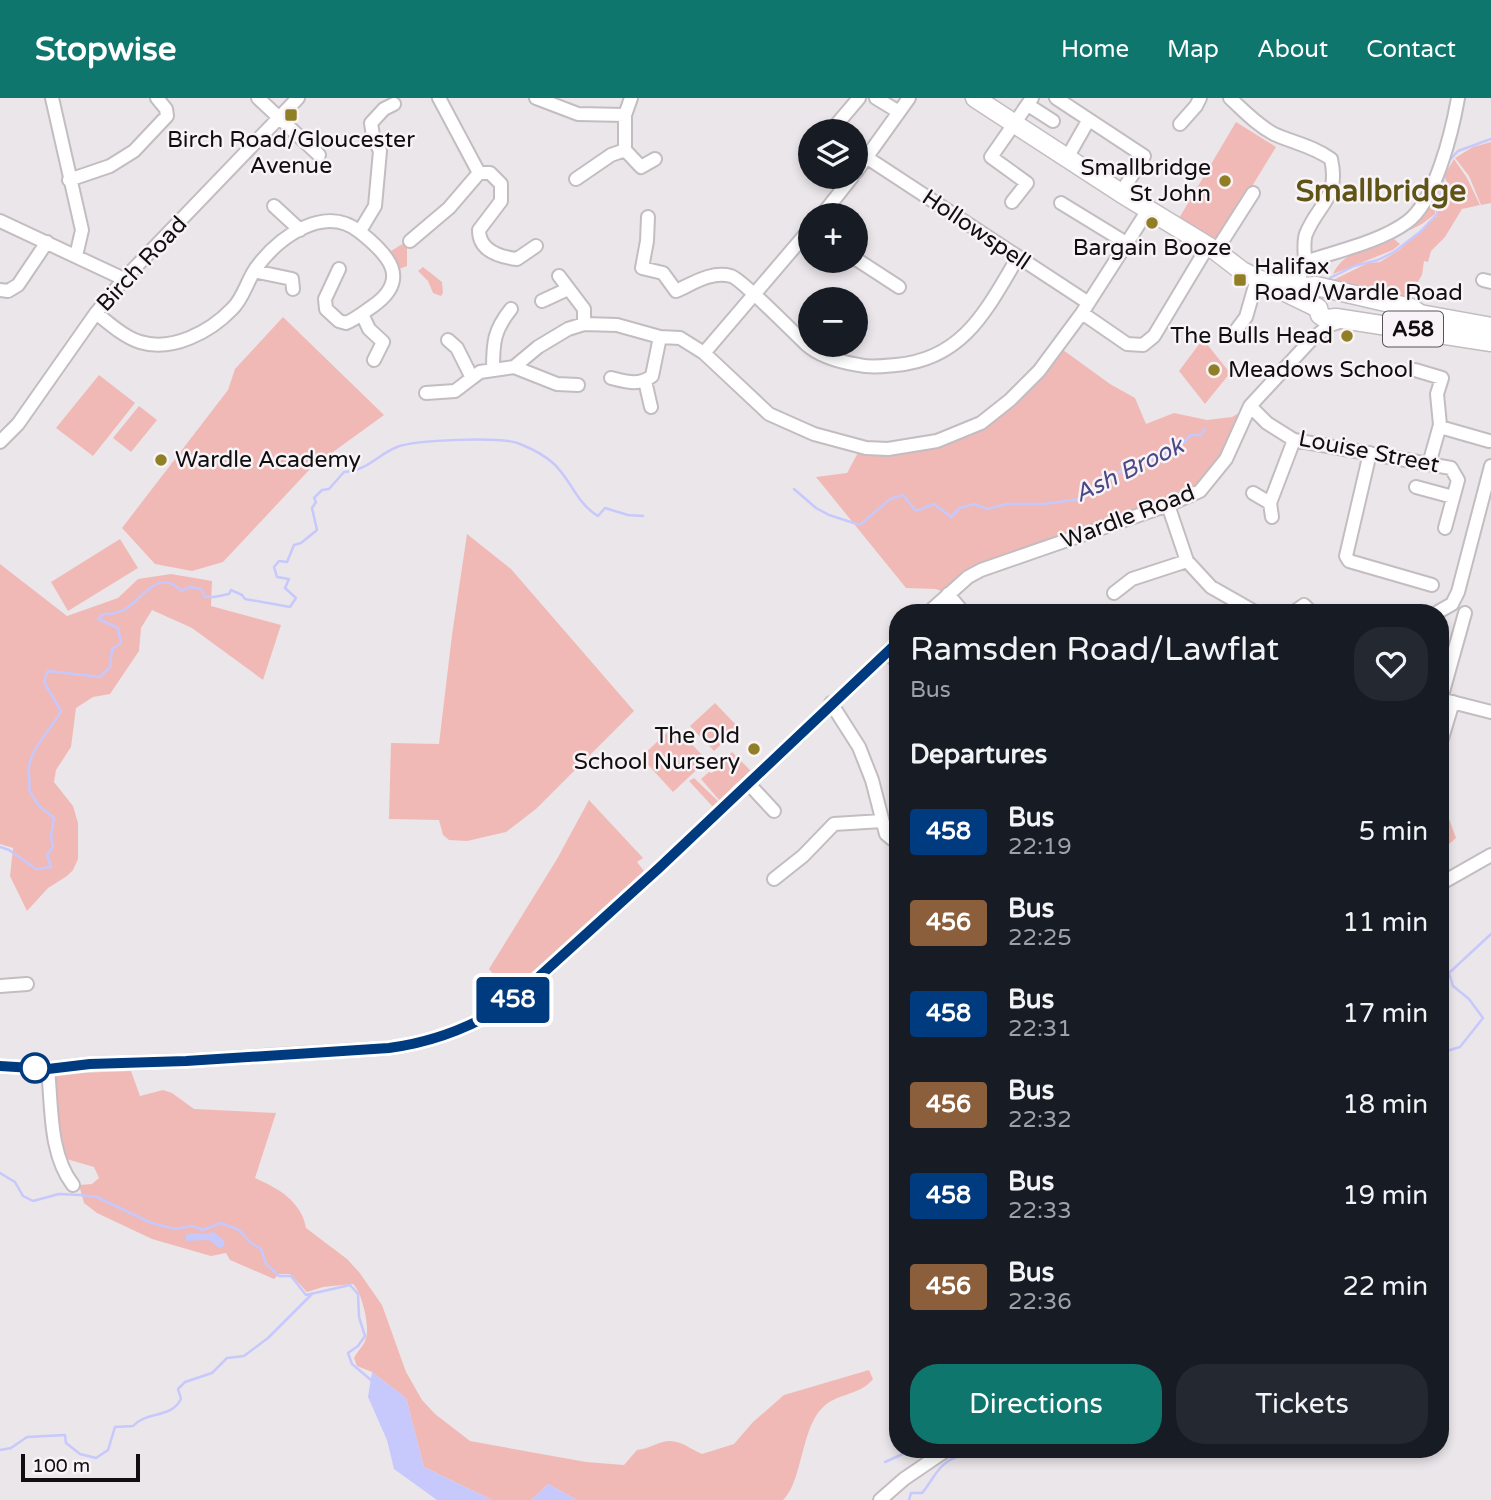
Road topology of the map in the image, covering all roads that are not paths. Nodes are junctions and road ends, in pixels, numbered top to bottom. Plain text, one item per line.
1 (52, 98) edge
2 (157, 98) edge
3 (258, 98) edge
4 (298, 98) edge
5 (439, 98) edge
6 (536, 98) edge
7 (631, 98) edge
8 (859, 98) edge
9 (876, 98) edge
10 (909, 98) edge
11 (975, 98) edge
12 (1056, 98) edge
13 (1200, 98) edge
14 (1230, 98) edge
15 (1458, 98) edge
16 (1030, 101) edge
17 (394, 104) dead end
18 (899, 112) junction
19 (625, 115) junction
20 (280, 117) junction
21 (841, 119) edge
22 (1053, 121) dead end
23 (1088, 121) junction
24 (1180, 124) dead end
25 (1014, 125) junction
26 (625, 150) junction
27 (868, 154) edge
28 (319, 155) dead end
29 (868, 158) edge
30 (1067, 158) junction
31 (655, 159) dead end
32 (479, 173) junction
33 (576, 179) dead end
34 (69, 180) junction
35 (843, 189) edge
36 (1121, 193) junction
37 (1254, 193) dead end
38 (1012, 202) dead end
39 (831, 203) edge
40 (1061, 203) dead end
41 (274, 206) dead end
42 (1148, 209) junction
43 (648, 217) dead end
44 (0, 220) edge
45 (299, 230) junction
46 (360, 232) junction
47 (410, 241) dead end
48 (47, 242) junction
49 (798, 243) edge
50 (1128, 244) junction
51 (536, 246) dead end
52 (1215, 251) junction
53 (76, 256) junction
54 (1018, 257) junction
55 (1305, 262) junction
56 (868, 267) edge
57 (339, 270) dead end
58 (254, 271) junction
59 (559, 276) dead end
60 (124, 279) junction
61 (1257, 279) junction
62 (899, 287) dead end
63 (293, 289) dead end
64 (568, 289) junction
65 (1297, 289) junction
66 (0, 290) edge
67 (754, 295) junction
68 (542, 301) dead end
69 (1084, 308) junction
70 (511, 309) dead end
71 (96, 313) junction
72 (1327, 313) junction
73 (362, 314) junction
74 (1420, 314) junction
75 (584, 324) junction
76 (1491, 327) edge
77 (1237, 330) dead end
78 (660, 337) junction
79 (448, 340) dead end
80 (1491, 342) edge
81 (704, 353) junction
82 (374, 360) dead end
83 (514, 367) junction
84 (493, 369) junction
85 (1415, 370) dead end
86 (472, 379) junction
87 (611, 379) dead end
88 (645, 381) junction
89 (578, 385) dead end
90 (426, 393) dead end
91 (1250, 405) junction
92 (651, 407) dead end
93 (1440, 427) junction
94 (1294, 440) junction
95 (1489, 441) dead end
96 (0, 442) edge
97 (1370, 453) junction
98 (1429, 464) junction
99 (1491, 466) edge
100 (1416, 487) dead end
101 (1253, 494) dead end
102 (1453, 498) junction
103 (1269, 503) junction
104 (1168, 505) junction
105 (1272, 517) dead end
106 (1445, 528) dead end
107 (1187, 561) junction
108 (1432, 585) dead end
109 (1114, 593) dead end
110 (948, 594) junction
111 (937, 604) edge
112 (956, 604) edge
113 (1241, 604) edge
114 (1449, 606) edge
115 (1465, 612) dead end
116 (889, 651) edge
117 (1449, 682) edge
118 (1449, 701) edge
119 (831, 704) junction
120 (1491, 712) edge
121 (748, 783) junction
122 (774, 811) dead end
123 (882, 821) junction
124 (889, 836) edge
125 (1491, 855) edge
126 (774, 879) dead end
127 (1449, 879) edge
128 (27, 985) dead end
129 (0, 986) edge
130 (0, 1066) edge
131 (46, 1069) junction
132 (73, 1185) dead end
133 (935, 1458) edge
134 (880, 1500) edge

1 - 34 street
2 - 34 street
3 - 20 street
4 - 20 street, Birch Road
5 - 32 street
6 - 19 street
7 - 19 street
8 - 21 street
9 - 18 street
10 - 18 street
11 - 25 highway, A58
12 - 23 street
13 - 24 street
14 - 55 street
15 - 55 street
16 - 22 street
16 - 25 street
17 - 46 street
18 - 27 street
19 - 26 street
20 - 28 street
20 - 60 street, Birch Road
23 - 30 street
23 - 36 street
25 - 30 highway, A58
25 - 38 street
26 - 31 street
26 - 33 street
29 - 54 street, Hollowspell
30 - 36 highway, A58
32 - 47 street
32 - 51 street
34 - 53 street
35 - 39 street
36 - 42 highway, A58
37 - 52 street
40 - 50 street
41 - 45 street
42 - 50 street
42 - 52 highway, A58
43 - 67 street
44 - 48 street
45 - 46 street
45 - 58 street
46 - 73 street
48 - 53 street
48 - 66 street
49 - 67 street
50 - 69 street
52 - 61 highway, A58
52 - 65 highway, A58
52 - 69 street, Hollowspell
53 - 60 street
54 - 67 street
54 - 69 street, Hollowspell
55 - 65 street
56 - 62 street
57 - 73 street
58 - 63 street
58 - 71 street
59 - 64 street
60 - 71 street, Birch Road
61 - 65 highway, A58
61 - 77 street
64 - 68 street
64 - 75 street
65 - 72 highway, A58
65 - 74 highway, A58
67 - 81 street
69 - 81 street
70 - 84 street
71 - 96 street, Birch Road
72 - 74 highway, A58
72 - 80 highway, A58
72 - 91 street, Wardle Road
73 - 82 street
74 - 76 highway, A58
75 - 78 street
75 - 83 street
78 - 81 street
78 - 88 street
79 - 86 street
83 - 84 street
83 - 89 street
84 - 86 street
85 - 93 street
86 - 90 street
87 - 88 street
88 - 92 street
91 - 94 street, Louise Street
91 - 104 street, Wardle Road
93 - 95 street
93 - 98 street
94 - 97 street, Louise Street
94 - 103 street
97 - 98 street, Louise Street
97 - 108 street
98 - 102 street, Louise Street
99 - 114 street
100 - 102 street
101 - 103 street
102 - 106 street
103 - 105 street
104 - 107 street
104 - 110 street, Wardle Road
107 - 109 street
107 - 113 street
110 - 111 street, Wardle Road
110 - 112 street
115 - 117 street
116 - 119 street
118 - 120 street
119 - 121 street
119 - 123 street
121 - 122 street
121 - 131 street
123 - 124 street
123 - 126 street
125 - 127 street
128 - 129 street
130 - 131 street
131 - 132 street
133 - 134 street

